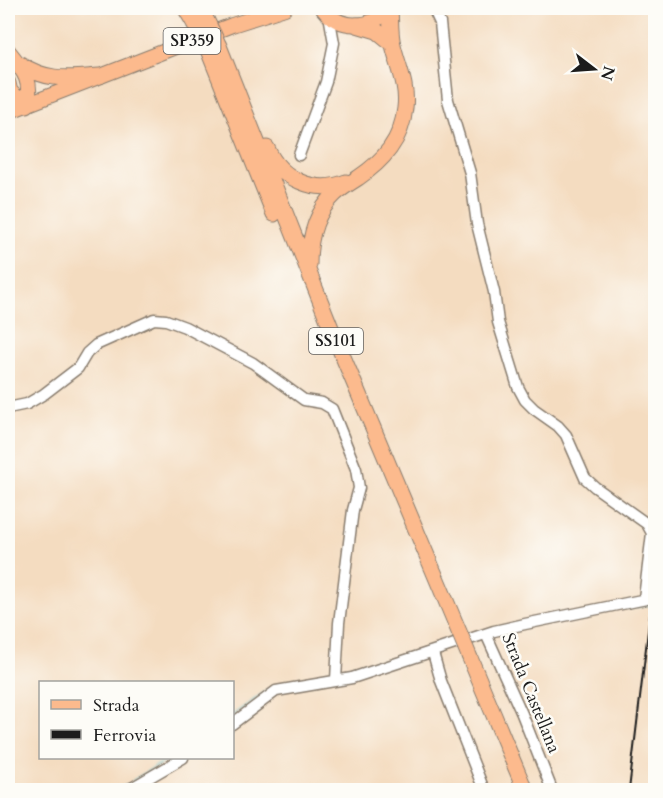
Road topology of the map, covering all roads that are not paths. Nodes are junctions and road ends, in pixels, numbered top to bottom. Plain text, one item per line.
1 (185, 8) edge
2 (285, 8) edge
3 (390, 8) edge
4 (433, 8) edge
5 (322, 10) edge
6 (199, 17) edge
7 (355, 25) junction
8 (334, 43) junction
9 (393, 44) junction
10 (214, 48) junction
11 (13, 57) edge
12 (100, 76) junction
13 (8, 83) edge
14 (242, 104) junction
15 (27, 105) junction
16 (8, 112) edge
17 (298, 155) dead end
18 (360, 177) junction
19 (309, 274) junction
20 (8, 408) edge
21 (650, 598) edge
22 (486, 634) junction
23 (456, 635) junction
24 (433, 653) junction
25 (466, 659) junction
26 (335, 676) junction
27 (234, 722) edge
28 (181, 759) edge
29 (128, 790) edge
30 (484, 790) edge
31 (515, 790) edge
32 (525, 790) edge
33 (552, 790) edge

1 - 6 highway, SS101
2 - 12 main road, SP359
3 - 7 main road
3 - 9 highway
4 - 21 street
5 - 7 main road
5 - 8 street
6 - 10 highway, SS101, bridge
7 - 8 street
7 - 9 highway
8 - 17 street
9 - 18 highway
10 - 14 highway, SS101
10 - 23 highway, SS101
11 - 12 highway
11 - 15 highway
12 - 15 main road, SP359
13 - 15 highway
14 - 18 highway
14 - 19 highway, SS101
15 - 16 main road, SP359
18 - 19 highway
19 - 23 highway, SS101
20 - 26 street
21 - 22 street, Strada Castellana
22 - 24 street
22 - 33 street, Strada Castellana
23 - 25 highway, SS101, bridge
24 - 26 street
24 - 30 street
25 - 31 highway, SS101
25 - 32 highway, SS101
26 - 27 street
28 - 29 street

